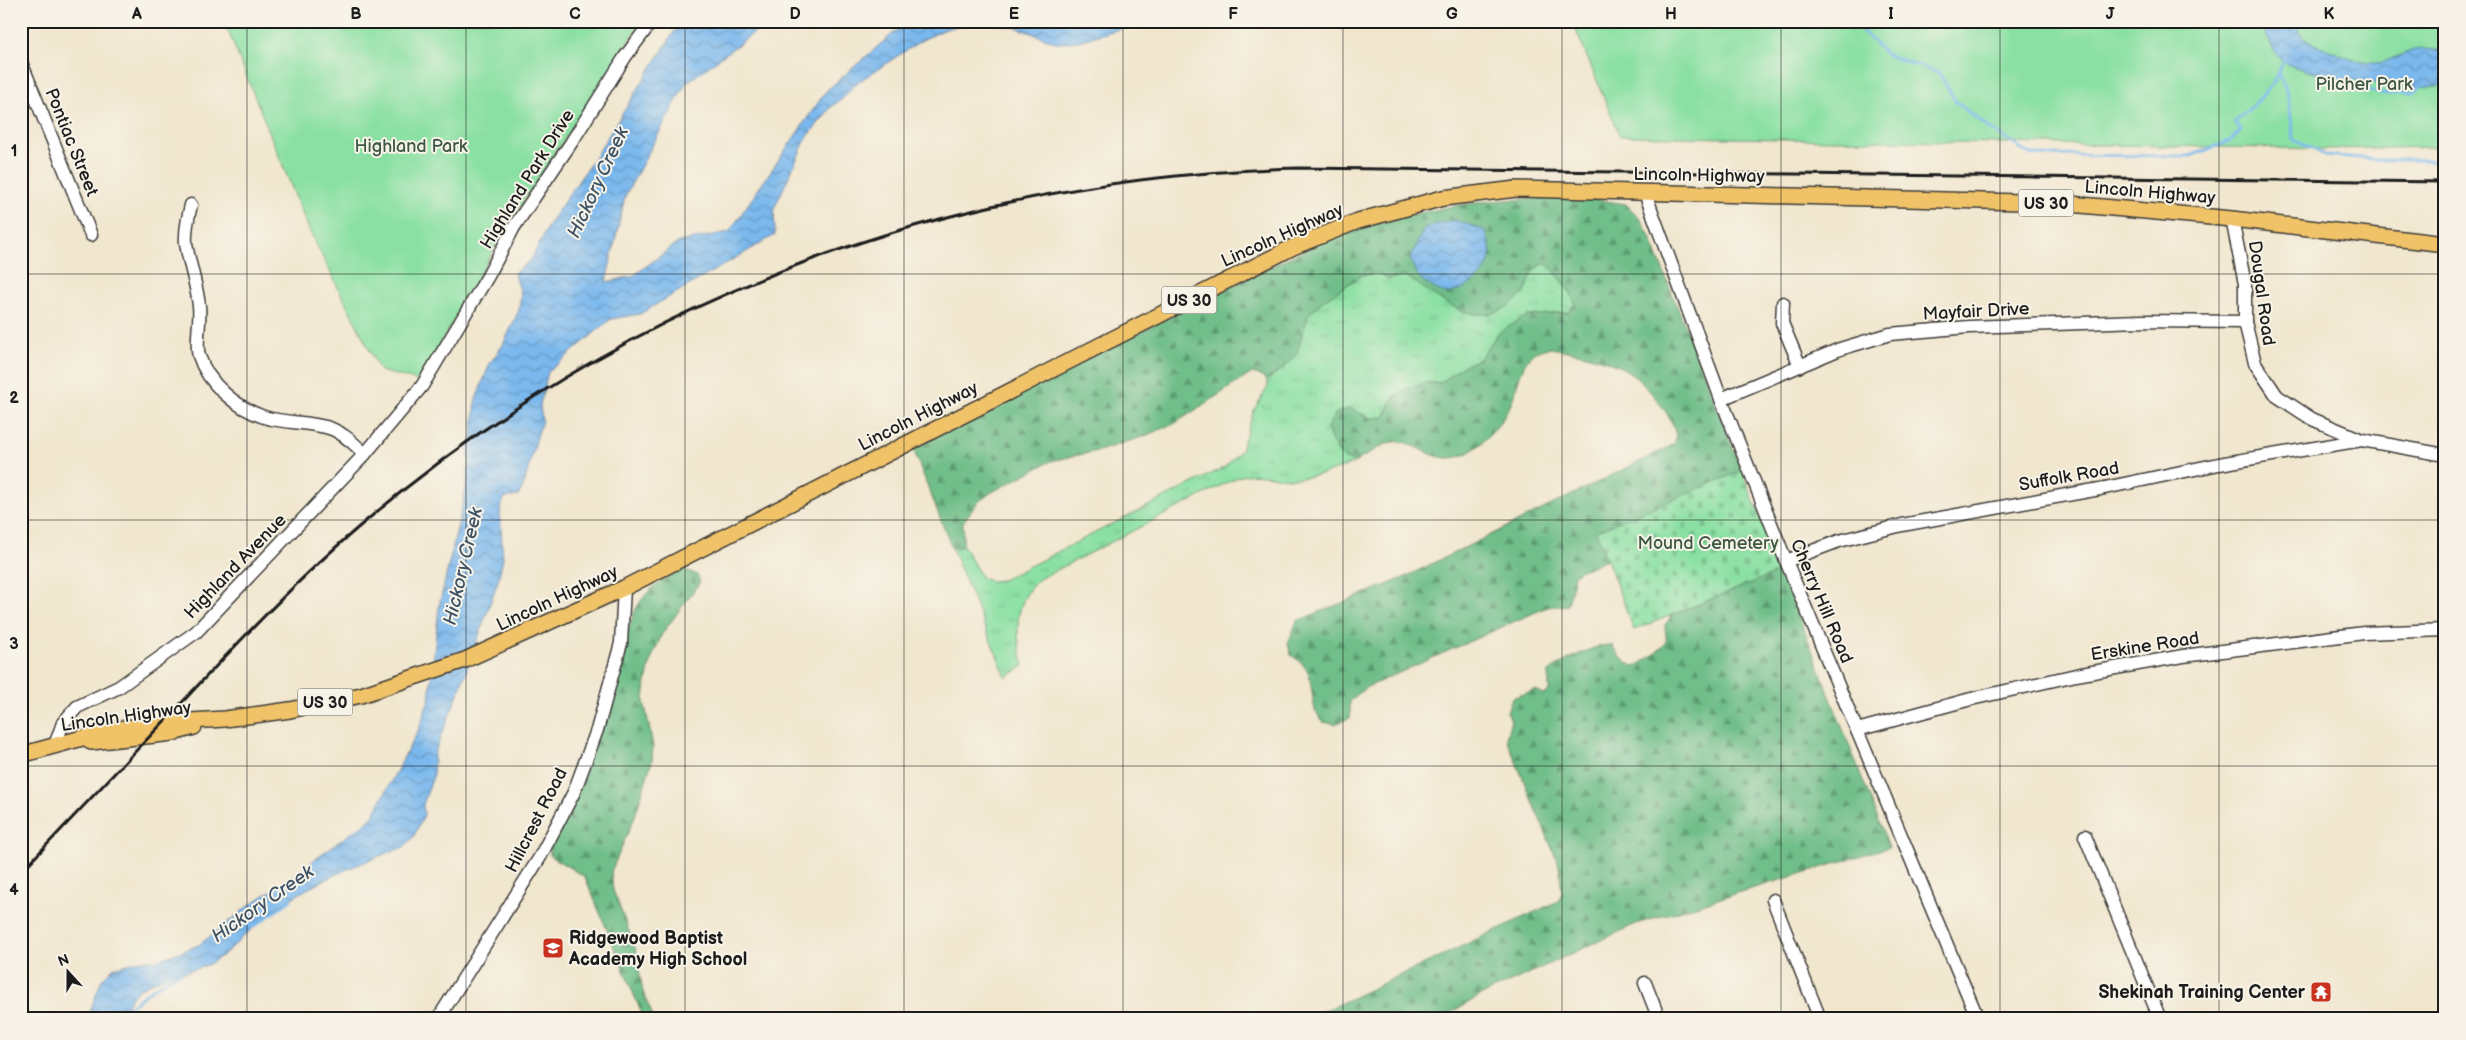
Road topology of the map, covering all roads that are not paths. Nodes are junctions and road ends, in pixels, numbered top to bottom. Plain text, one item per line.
1 (652, 21) edge
2 (21, 62) edge
3 (1645, 193) junction
4 (191, 205) dead end
5 (2232, 219) junction
6 (91, 235) dead end
7 (2445, 244) edge
8 (1784, 303) dead end
9 (2245, 322) junction
10 (1800, 366) junction
11 (422, 386) joint
12 (1721, 398) junction
13 (2362, 440) junction
14 (365, 454) junction
15 (2445, 455) edge
16 (1786, 561) junction
17 (624, 588) junction
18 (2445, 630) edge
19 (1857, 730) junction
20 (55, 745) junction
21 (21, 754) edge
22 (2085, 836) dead end
23 (1772, 900) dead end
24 (1645, 983) dead end
25 (438, 1019) edge
26 (1659, 1019) edge
27 (1820, 1019) edge
28 (1978, 1019) edge
29 (2160, 1019) edge

1 - 11 street, Highland Park Drive
2 - 6 street, Pontiac Street
3 - 5 main road, Lincoln Highway / US 30
3 - 12 street, Cherry Hill Road
3 - 17 main road, Lincoln Highway / US 30
4 - 14 street
5 - 7 main road, Lincoln Highway / US 30
5 - 9 street, Dougal Road
8 - 10 street
9 - 10 street, Mayfair Drive
9 - 13 street, Dougal Road
10 - 12 street, Mayfair Drive
11 - 14 street, Highland Avenue
12 - 16 street, Cherry Hill Road
13 - 15 street, Dougal Road
13 - 16 street, Suffolk Road
14 - 20 street, Highland Avenue
16 - 19 street, Cherry Hill Road
17 - 20 main road, Lincoln Highway / US 30
17 - 25 street, Hillcrest Road
18 - 19 street, Erskine Road
19 - 28 street, Cherry Hill Road
20 - 21 main road, US 30
22 - 29 street
23 - 27 street
24 - 26 street

